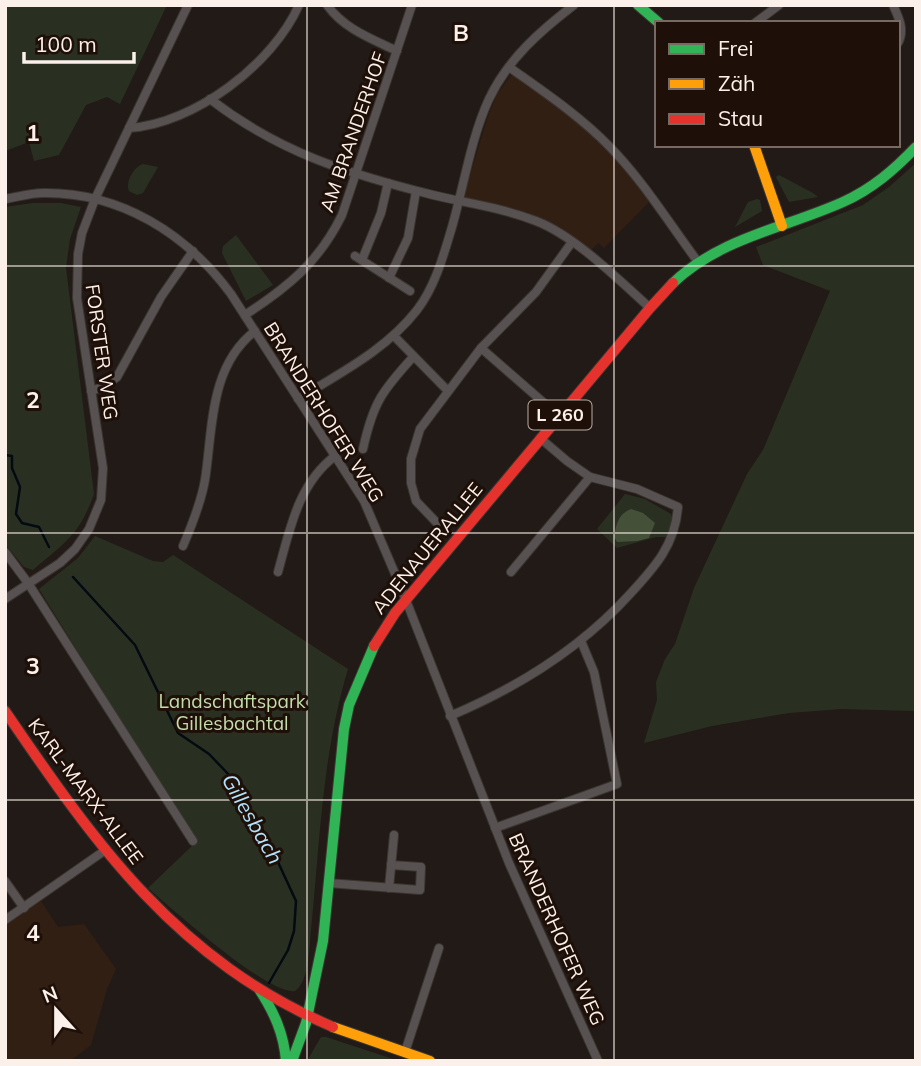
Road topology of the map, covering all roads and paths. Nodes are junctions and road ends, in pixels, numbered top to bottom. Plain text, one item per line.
1 (188, 5) edge
2 (299, 5) edge
3 (327, 5) edge
4 (412, 5) edge
5 (574, 5) edge
6 (638, 5) edge
7 (773, 7) edge
8 (657, 21) edge
9 (757, 21) edge
10 (397, 51) junction
11 (509, 67) junction
12 (210, 100) junction
13 (129, 128) junction
14 (755, 147) edge
15 (916, 147) edge
16 (356, 175) junction
17 (388, 183) junction
18 (416, 191) junction
19 (5, 199) edge
20 (95, 199) junction
21 (459, 201) junction
22 (782, 226) junction
23 (572, 242) junction
24 (193, 251) junction
25 (698, 262) junction
26 (389, 278) junction
27 (410, 291) dead end
28 (650, 308) junction
29 (245, 314) junction
30 (255, 331) junction
31 (394, 336) junction
32 (481, 348) junction
33 (413, 357) junction
34 (91, 391) junction
35 (448, 391) junction
36 (298, 399) junction
37 (559, 416) junction
38 (540, 438) junction
39 (363, 449) dead end
40 (335, 456) junction
41 (590, 477) junction
42 (437, 523) dead end
43 (183, 547) dead end
44 (5, 552) edge
45 (278, 572) dead end
46 (511, 572) dead end
47 (28, 583) junction
48 (406, 598) junction
49 (5, 599) edge
50 (581, 641) junction
51 (5, 711) edge
52 (450, 716) junction
53 (495, 828) junction
54 (394, 835) dead end
55 (193, 841) dead end
56 (104, 851) junction
57 (391, 865) junction
58 (5, 881) edge
59 (328, 883) junction
60 (389, 888) junction
61 (23, 908) junction
62 (5, 920) edge
63 (439, 948) dead end
64 (257, 986) junction
65 (308, 1014) junction
66 (405, 1052) junction
67 (286, 1061) edge
68 (292, 1061) edge
69 (430, 1061) edge
70 (598, 1061) edge

1 - 13 street, FORSTER WEG
2 - 12 street
3 - 10 street
4 - 10 street, AM BRANDERHOF
5 - 11 street
6 - 8 main road
7 - 9 street
10 - 16 street, AM BRANDERHOF
11 - 21 street
11 - 25 street
12 - 13 street
12 - 16 street
13 - 20 street, FORSTER WEG
14 - 22 main road
15 - 22 main road, ADENAUERALLEE / L 260
16 - 17 street
16 - 29 street, AM BRANDERHOF
17 - 18 street
17 - 26 street
18 - 21 street
18 - 26 street
19 - 20 street, BRANDERHOFER WEG
20 - 24 street, BRANDERHOFER WEG
20 - 34 street, FORSTER WEG
21 - 23 street
21 - 31 street
22 - 25 main road, ADENAUERALLEE / L 260
23 - 28 street
23 - 32 street
24 - 29 street, BRANDERHOFER WEG
24 - 34 street
25 - 28 main road, ADENAUERALLEE / L 260
26 - 27 street
28 - 37 main road, ADENAUERALLEE / L 260
29 - 30 street, BRANDERHOFER WEG
30 - 36 street, BRANDERHOFER WEG
30 - 43 street
31 - 33 street
31 - 36 street
32 - 35 street
32 - 37 street
33 - 35 street
33 - 39 street
34 - 47 street, FORSTER WEG
35 - 42 street
36 - 40 street, BRANDERHOFER WEG
37 - 38 main road, ADENAUERALLEE / L 260
38 - 41 street
38 - 48 main road, ADENAUERALLEE / L 260
40 - 45 street
40 - 48 street, BRANDERHOFER WEG
41 - 46 street
41 - 50 street
44 - 47 street
47 - 49 street, FORSTER WEG
47 - 55 street
48 - 52 street, BRANDERHOFER WEG
48 - 59 main road, ADENAUERALLEE / L 260
50 - 52 street
50 - 53 street
51 - 56 main road, KARL-MARX-ALLEE
52 - 53 street, BRANDERHOFER WEG
53 - 70 street, BRANDERHOFER WEG
54 - 57 street
56 - 61 street
56 - 64 main road, KARL-MARX-ALLEE
57 - 60 street
57 - 60 street
58 - 61 street
59 - 60 street
59 - 65 main road, ADENAUERALLEE / L 260
61 - 62 street
63 - 66 street
64 - 65 main road, KARL-MARX-ALLEE
64 - 67 main road
65 - 66 main road, KARL-MARX-ALLEE
65 - 68 main road, ADENAUERALLEE / L 260
66 - 69 main road, KARL-MARX-ALLEE

